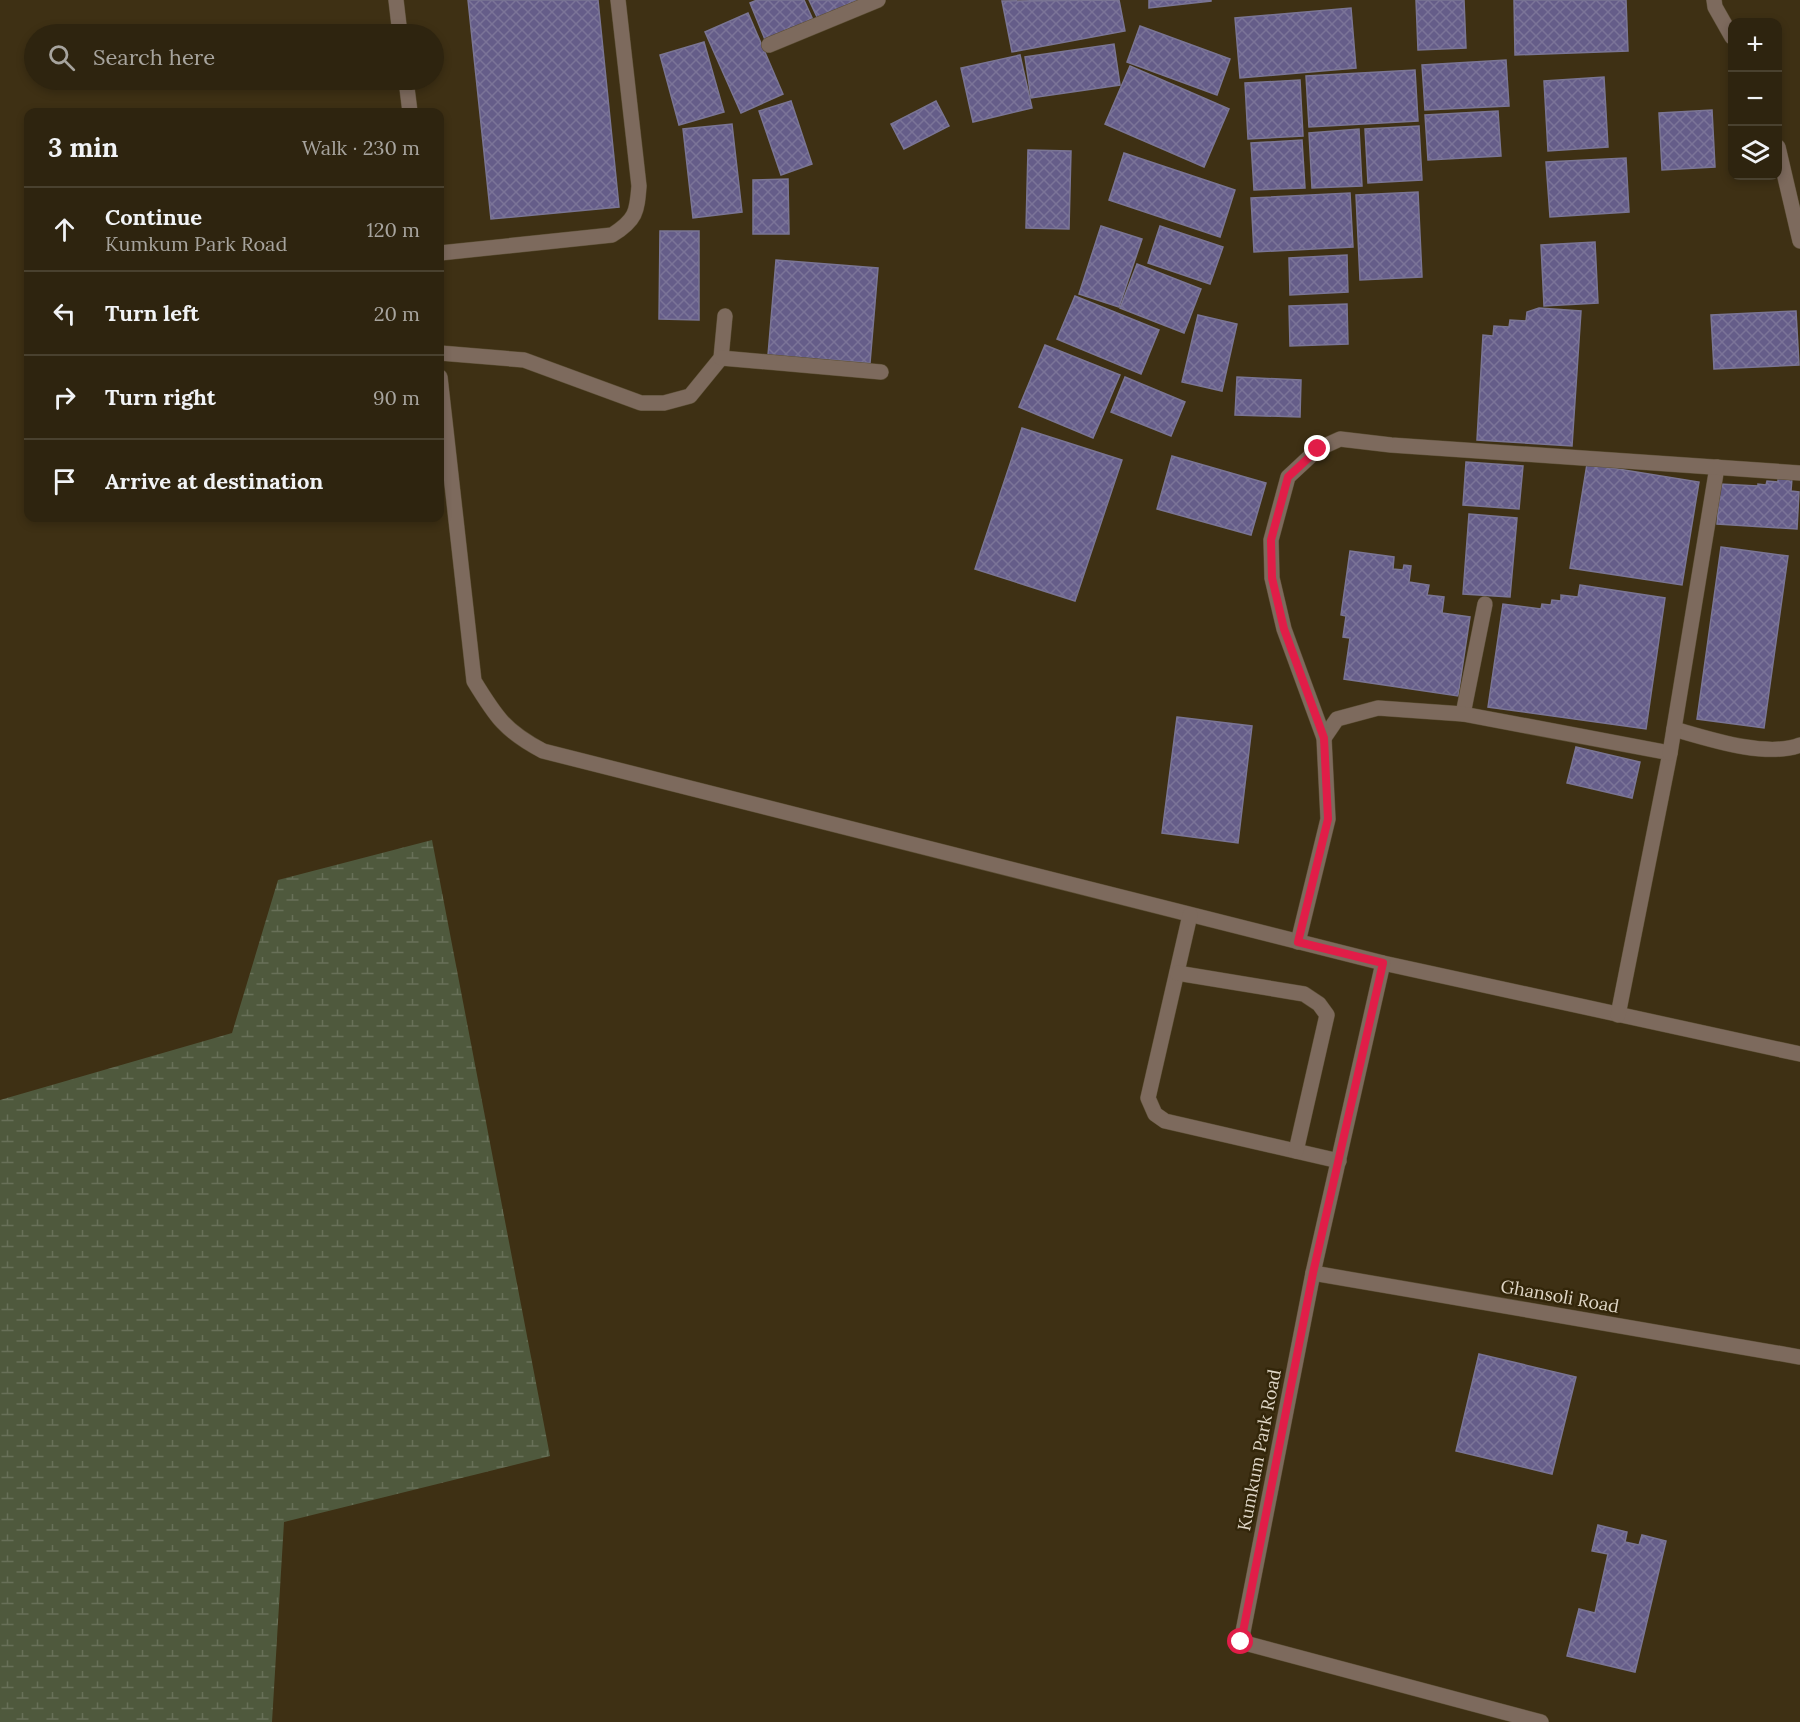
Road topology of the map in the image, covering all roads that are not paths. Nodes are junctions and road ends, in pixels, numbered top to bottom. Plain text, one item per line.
1 (400, 0) edge
2 (618, 0) edge
3 (878, 0) edge
4 (1714, 0) edge
5 (400, 24) edge
6 (1728, 30) edge
7 (769, 45) dead end
8 (407, 90) edge
9 (410, 108) edge
10 (1782, 164) edge
11 (1800, 241) edge
12 (444, 254) edge
13 (725, 316) dead end
14 (444, 353) edge
15 (721, 358) junction
16 (881, 372) dead end
17 (444, 413) edge
18 (1717, 467) junction
19 (1800, 473) edge
20 (1485, 604) dead end
21 (1463, 714) junction
22 (1674, 729) junction
23 (1324, 738) junction
24 (1800, 745) edge
25 (1670, 753) junction
26 (1190, 915) junction
27 (1298, 942) junction
28 (1383, 963) junction
29 (1177, 973) junction
30 (1618, 1015) junction
31 (1800, 1054) edge
32 (1296, 1151) junction
33 (1339, 1161) junction
34 (1313, 1273) junction
35 (1800, 1357) edge
36 (1540, 1722) edge

1 - 5 street
2 - 12 street
3 - 7 street
4 - 6 street
8 - 9 street
10 - 11 street
13 - 15 street
14 - 15 street
15 - 16 street
17 - 26 street
18 - 19 street
18 - 22 street
18 - 23 street
20 - 21 street
21 - 23 street
21 - 25 street
22 - 24 street
22 - 25 street
23 - 27 street
25 - 30 street
26 - 27 street
26 - 29 street
27 - 28 street
28 - 30 street
28 - 33 street, Kumkum Park Road
29 - 32 street
29 - 32 street
30 - 31 street
32 - 33 street
33 - 34 street, Kumkum Park Road
34 - 35 street, Ghansoli Road
34 - 36 street, Kumkum Park Road

